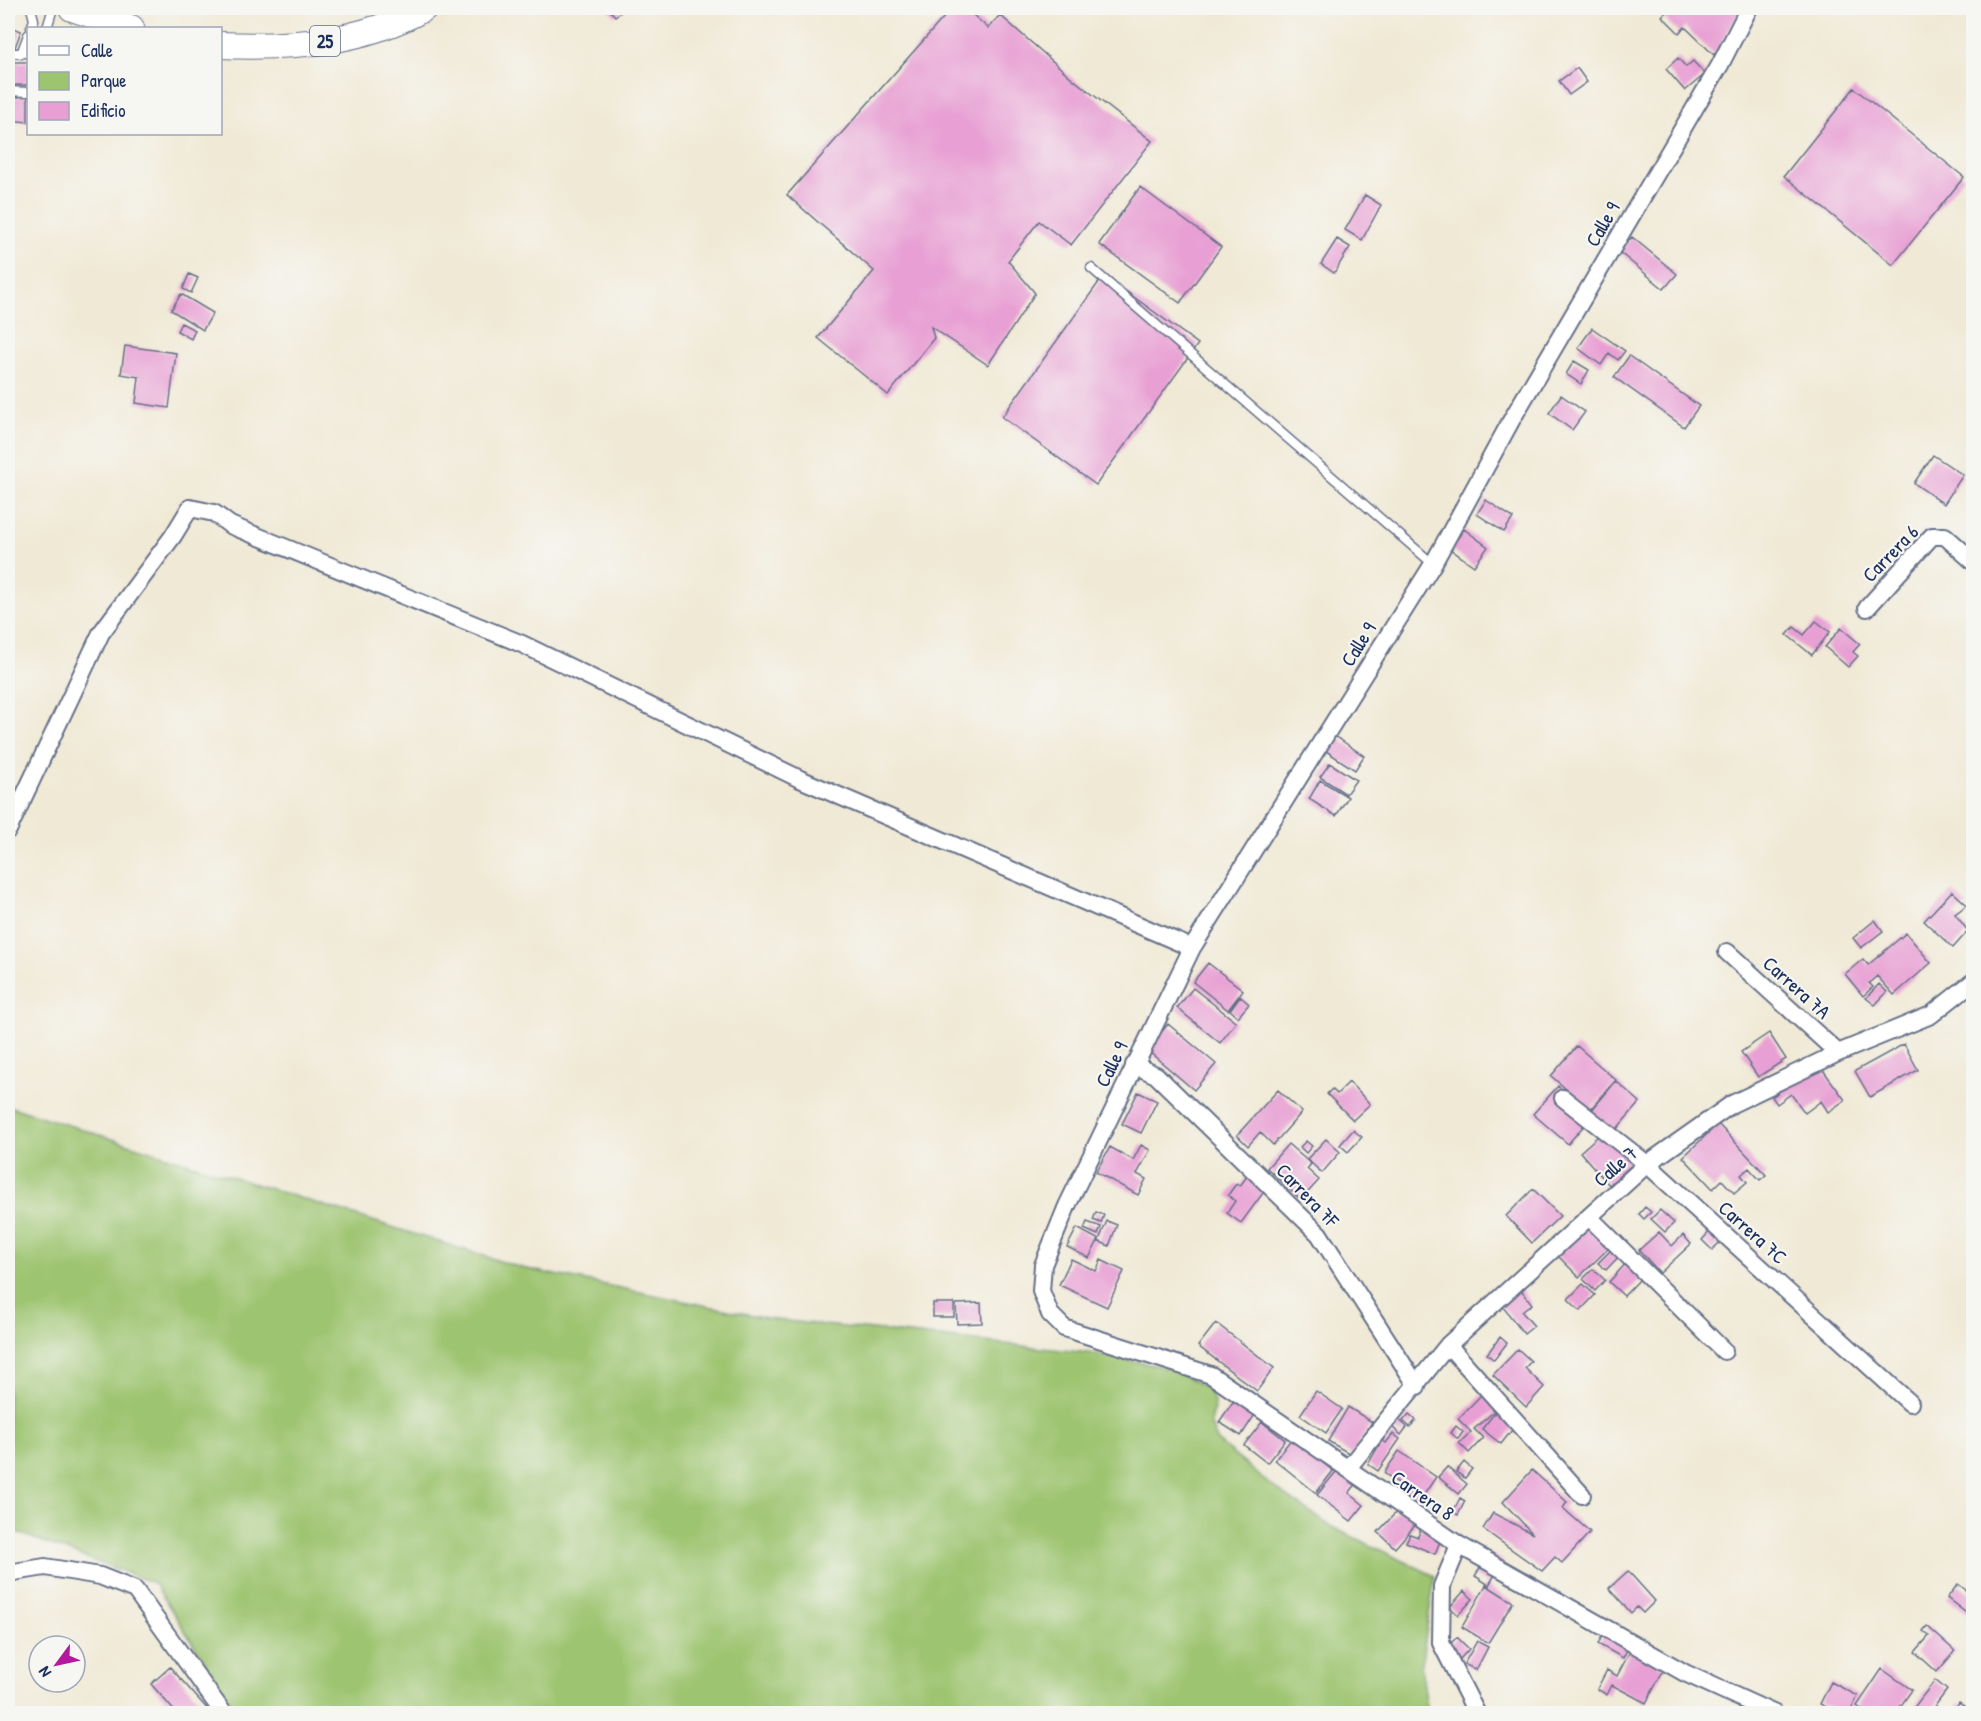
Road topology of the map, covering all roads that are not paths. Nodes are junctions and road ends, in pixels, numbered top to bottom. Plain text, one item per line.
1 (31, 8) edge
2 (53, 8) edge
3 (78, 8) edge
4 (424, 8) edge
5 (1749, 8) edge
6 (31, 27) edge
7 (47, 27) edge
8 (128, 27) edge
9 (222, 45) edge
10 (8, 53) edge
11 (25, 54) edge
12 (8, 91) edge
13 (27, 92) edge
14 (1091, 268) dead end
15 (1974, 562) edge
16 (1433, 564) junction
17 (1867, 608) dead end
18 (8, 830) edge
19 (1192, 948) junction
20 (1727, 952) dead end
21 (1974, 981) edge
22 (1838, 1053) junction
23 (1134, 1065) junction
24 (1563, 1098) dead end
25 (1647, 1164) junction
26 (1589, 1217) junction
27 (1050, 1314) joint
28 (1448, 1345) junction
29 (1724, 1351) dead end
30 (1417, 1386) junction
31 (1910, 1403) dead end
32 (1348, 1468) junction
33 (1582, 1496) dead end
34 (1459, 1545) junction
35 (8, 1573) edge
36 (224, 1713) edge
37 (1477, 1713) edge
38 (1775, 1713) edge

1 - 6 lane
2 - 7 lane
3 - 8 main road
4 - 9 main road, 25
5 - 16 street, Calle 9
10 - 11 lane
12 - 13 lane
14 - 16 lane
15 - 17 street, Carrera 6
16 - 19 street, Calle 9
18 - 19 street
19 - 23 street, Calle 9
20 - 22 street, Carrera 7A
21 - 22 street, Calle 7
22 - 25 street, Calle 7
23 - 27 street, Calle 9
23 - 30 street, Carrera 7F
24 - 25 street, Carrera 7C
25 - 26 street, Calle 7
25 - 31 street, Carrera 7C
26 - 28 street, Calle 7
26 - 29 street
27 - 32 street, Carrera 8
28 - 30 street, Calle 7
28 - 33 street
30 - 32 street, Calle 7
32 - 34 street, Carrera 8
34 - 37 street
34 - 38 street, Carrera 8
35 - 36 street

